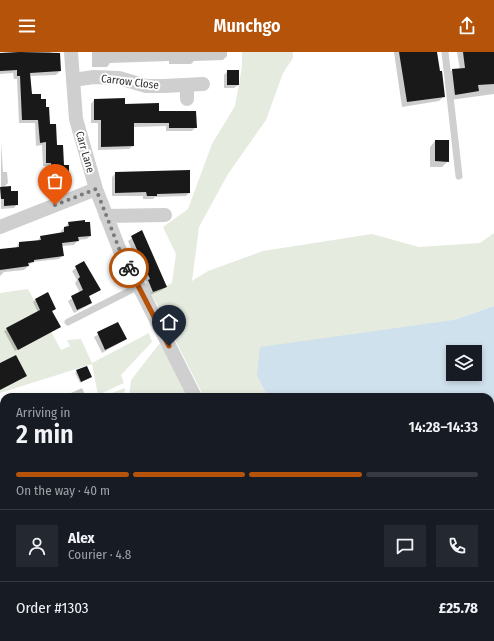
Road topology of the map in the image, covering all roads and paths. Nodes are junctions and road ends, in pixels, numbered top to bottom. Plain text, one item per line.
1 (71, 52) edge
2 (445, 52) edge
3 (73, 80) junction
4 (203, 84) dead end
5 (459, 176) dead end
6 (96, 189) junction
7 (165, 215) dead end
8 (106, 216) junction
9 (0, 227) edge
10 (139, 286) junction
11 (68, 322) dead end
12 (193, 393) edge

1 - 3 street, Carr Lane
2 - 5 lane
3 - 4 street, Carrow Close
3 - 6 street, Carr Lane
6 - 8 street, Carr Lane
6 - 9 street
7 - 8 street
8 - 10 street, Carr Lane
10 - 11 lane
10 - 12 street, Carr Lane

